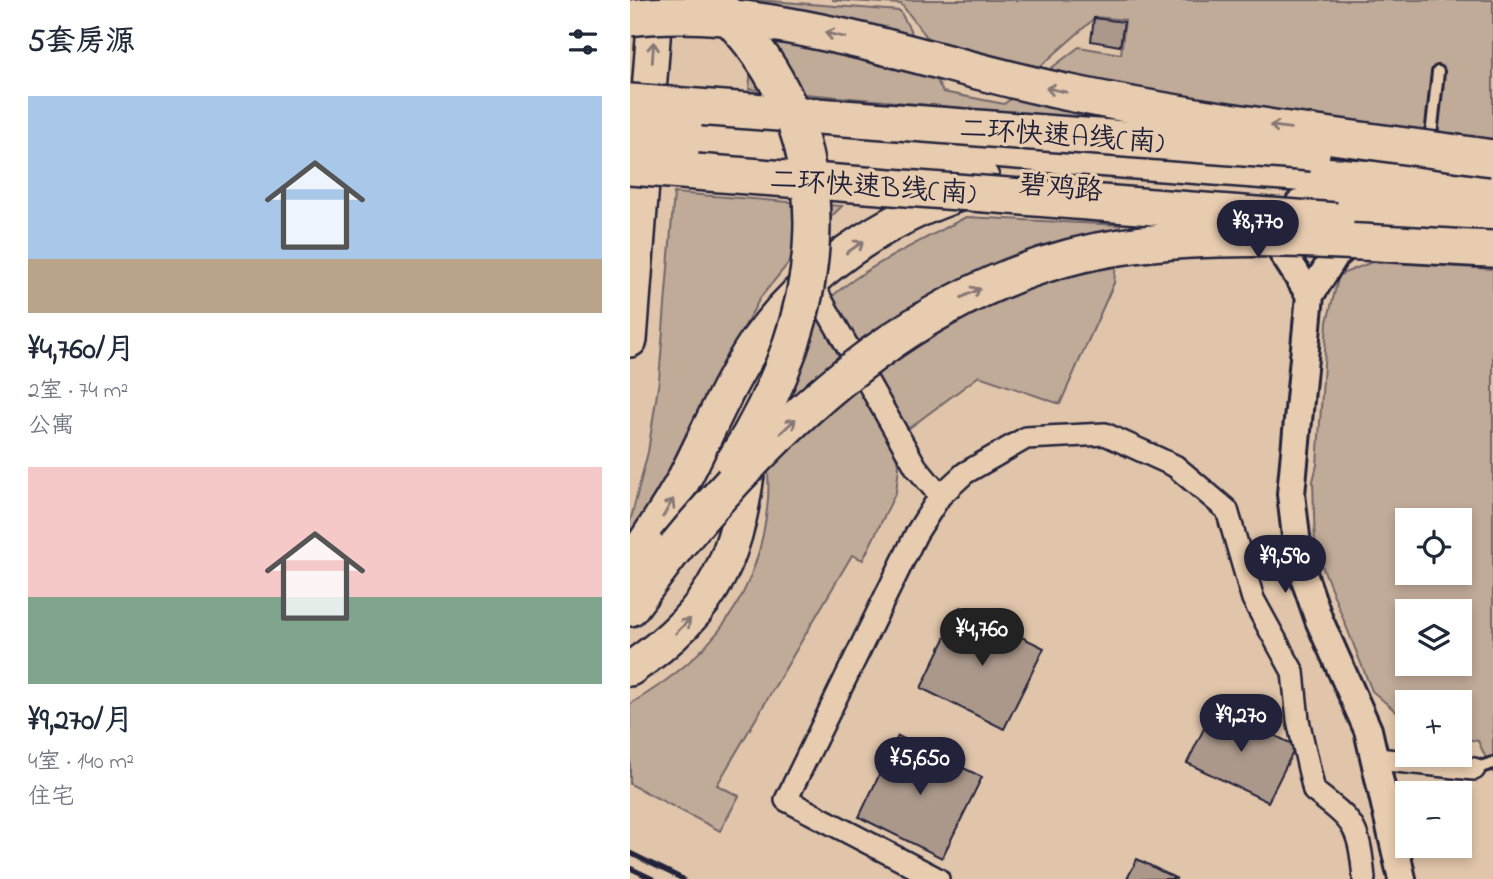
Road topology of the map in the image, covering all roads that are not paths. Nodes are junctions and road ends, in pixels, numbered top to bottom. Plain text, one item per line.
1 (656, 0) edge
2 (712, 0) edge
3 (630, 18) edge
4 (1438, 72) dead end
5 (630, 102) edge
6 (630, 121) edge
7 (683, 139) junction
8 (630, 148) edge
9 (1493, 158) edge
10 (630, 167) edge
11 (1493, 167) edge
12 (1028, 168) junction
13 (1427, 169) junction
14 (1493, 188) edge
15 (1236, 202) junction
16 (1383, 213) junction
17 (1493, 220) edge
18 (1493, 233) edge
19 (1493, 249) edge
20 (806, 286) junction
21 (1310, 295) junction
22 (630, 340) edge
23 (940, 496) junction
24 (675, 548) junction
25 (630, 565) edge
26 (630, 608) edge
27 (630, 669) edge
28 (1377, 759) junction
29 (1484, 766) edge
30 (938, 879) edge
31 (1364, 879) edge
32 (1402, 879) edge

22 -> 1 main road
2 - 24 highway, bridge
9 -> 3 highway, bridge
4 - 13 lane
5 - 11 highway, 二环快速A线(南), bridge
6 - 7 main road, 碧鸡路, bridge
7 - 8 main road, 碧鸡路, bridge
7 - 12 main road, 碧鸡路
10 - 18 highway, 二环快速B线(南), bridge
12 - 13 highway, 碧鸡路
12 - 15 highway, 碧鸡路
20 -> 12 main road
13 - 14 highway, 碧鸡路
15 - 16 highway, 碧鸡路
15 - 21 street
16 - 17 highway, 碧鸡路
16 - 21 street
24 -> 19 highway, bridge
20 - 23 street
25 -> 20 main road
27 -> 20 main road
21 - 28 street
23 - 30 street
23 - 31 street
24 - 26 highway
28 - 29 street
28 - 32 street

